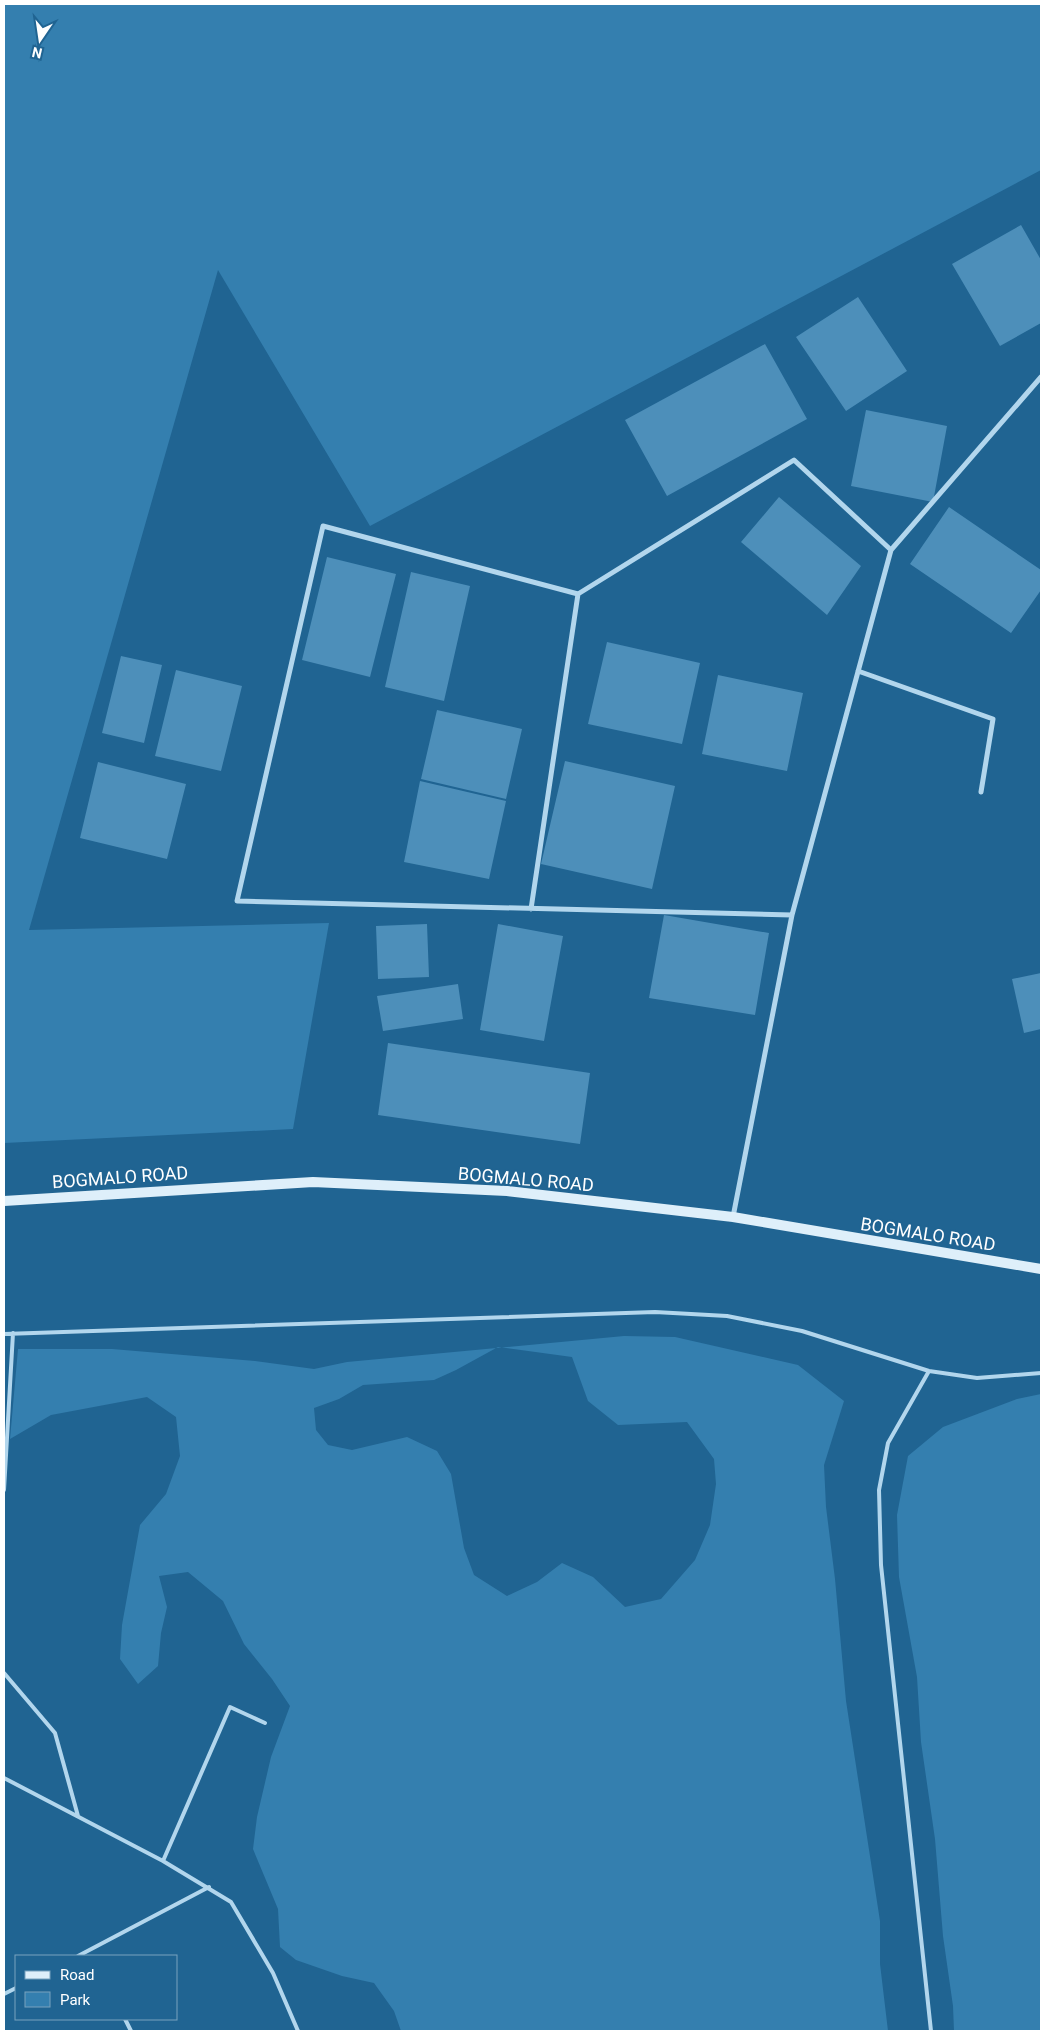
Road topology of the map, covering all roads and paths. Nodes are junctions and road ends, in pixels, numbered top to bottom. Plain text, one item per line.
1 (1041, 377) edge
2 (891, 550) junction
3 (578, 594) junction
4 (858, 671) junction
5 (981, 792) dead end
6 (531, 909) junction
7 (792, 915) junction
8 (4, 1200) edge
9 (733, 1217) junction
10 (1041, 1269) edge
11 (13, 1333) junction
12 (4, 1334) edge
13 (929, 1371) junction
14 (1041, 1373) edge
15 (4, 1490) edge
16 (4, 1673) edge
17 (265, 1723) dead end
18 (4, 1778) edge
19 (78, 1816) junction
20 (162, 1861) junction
21 (209, 1888) junction
22 (89, 1950) junction
23 (80, 1955) edge
24 (92, 1955) edge
25 (298, 2031) edge
26 (931, 2031) edge

1 - 2 street
2 - 3 street
2 - 4 street
3 - 6 street
3 - 6 street
4 - 5 street
4 - 7 street
6 - 7 street
7 - 9 street
8 - 9 street, BOGMALO ROAD
9 - 10 street, BOGMALO ROAD
11 - 12 lane
11 - 13 lane
11 - 15 lane
13 - 14 lane
13 - 26 lane
16 - 19 lane
17 - 20 lane
18 - 19 lane
19 - 20 lane
20 - 21 lane
21 - 22 lane
21 - 25 lane
22 - 23 lane
22 - 24 lane

